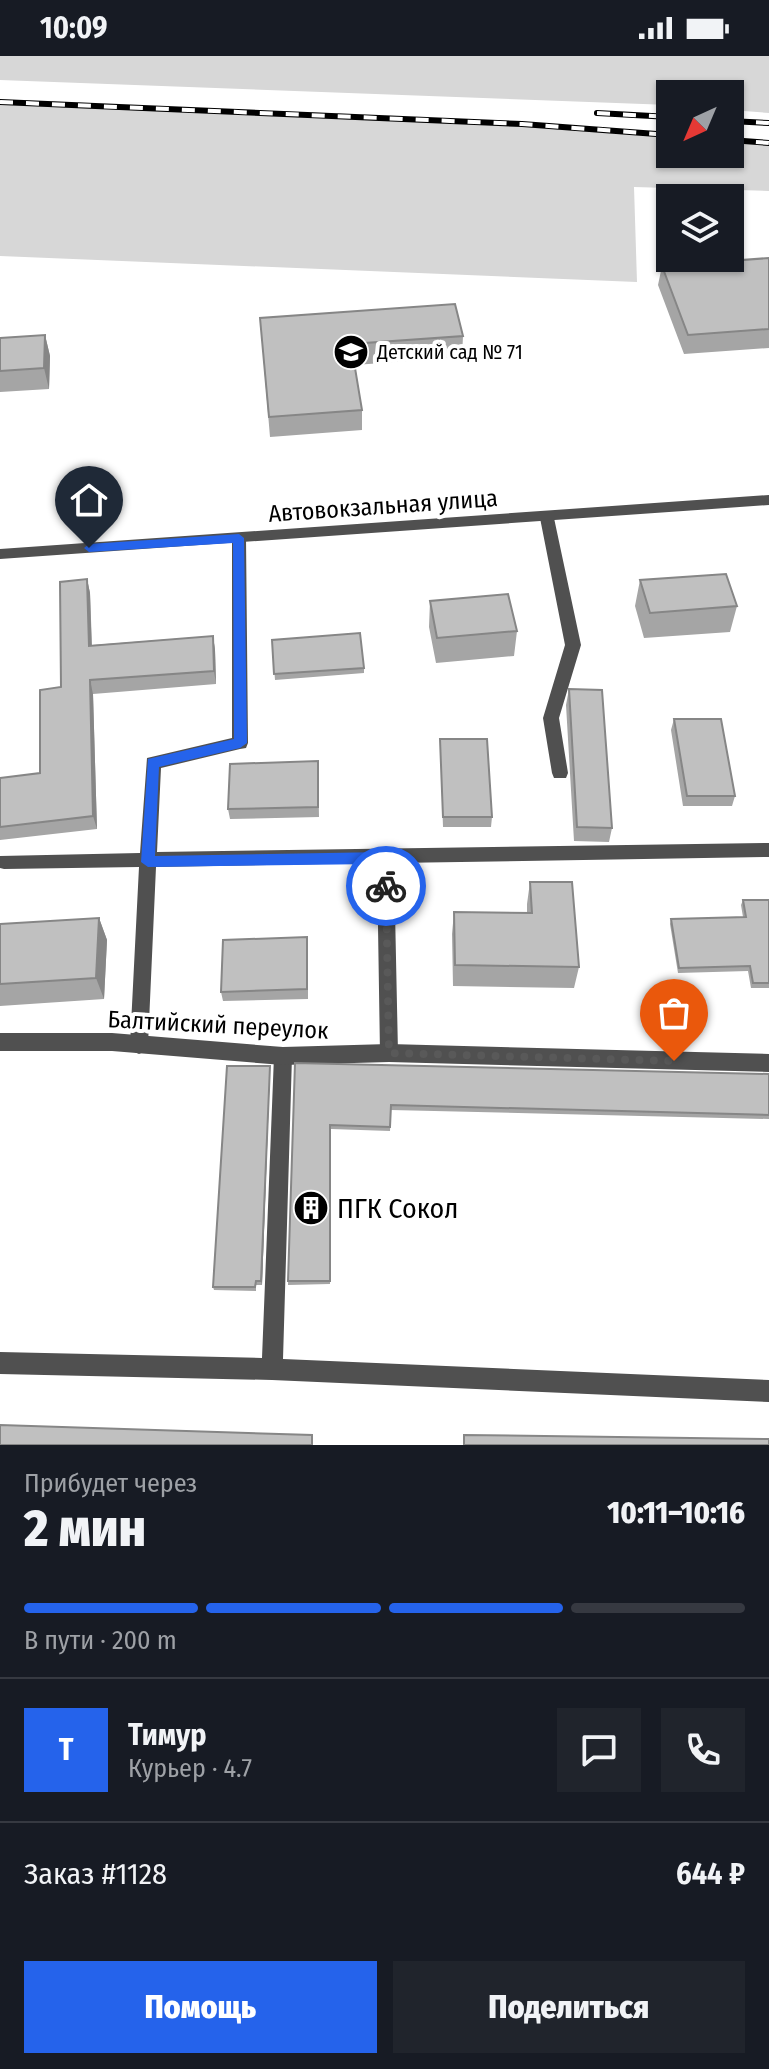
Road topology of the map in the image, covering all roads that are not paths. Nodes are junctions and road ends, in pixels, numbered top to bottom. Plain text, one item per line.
1 (769, 500) edge
2 (547, 518) junction
3 (239, 538) junction
4 (0, 554) edge
5 (560, 773) dead end
6 (769, 850) edge
7 (385, 858) junction
8 (4, 862) dead end
9 (148, 862) junction
10 (0, 1042) edge
11 (139, 1045) junction
12 (389, 1053) junction
13 (283, 1056) junction
14 (769, 1063) edge
15 (0, 1363) edge
16 (272, 1369) junction
17 (769, 1391) edge

1 - 2 street, Автовокзальная улица
2 - 3 street, Автовокзальная улица
2 - 5 street
3 - 4 street, Автовокзальная улица
3 - 9 street
6 - 7 street
7 - 9 street
7 - 12 street
8 - 9 street
9 - 11 street
10 - 11 street, Балтийский переулок
11 - 13 street, Балтийский переулок
12 - 13 street, Балтийский переулок
12 - 14 street, Балтийский переулок
13 - 16 street
15 - 16 street
16 - 17 street

